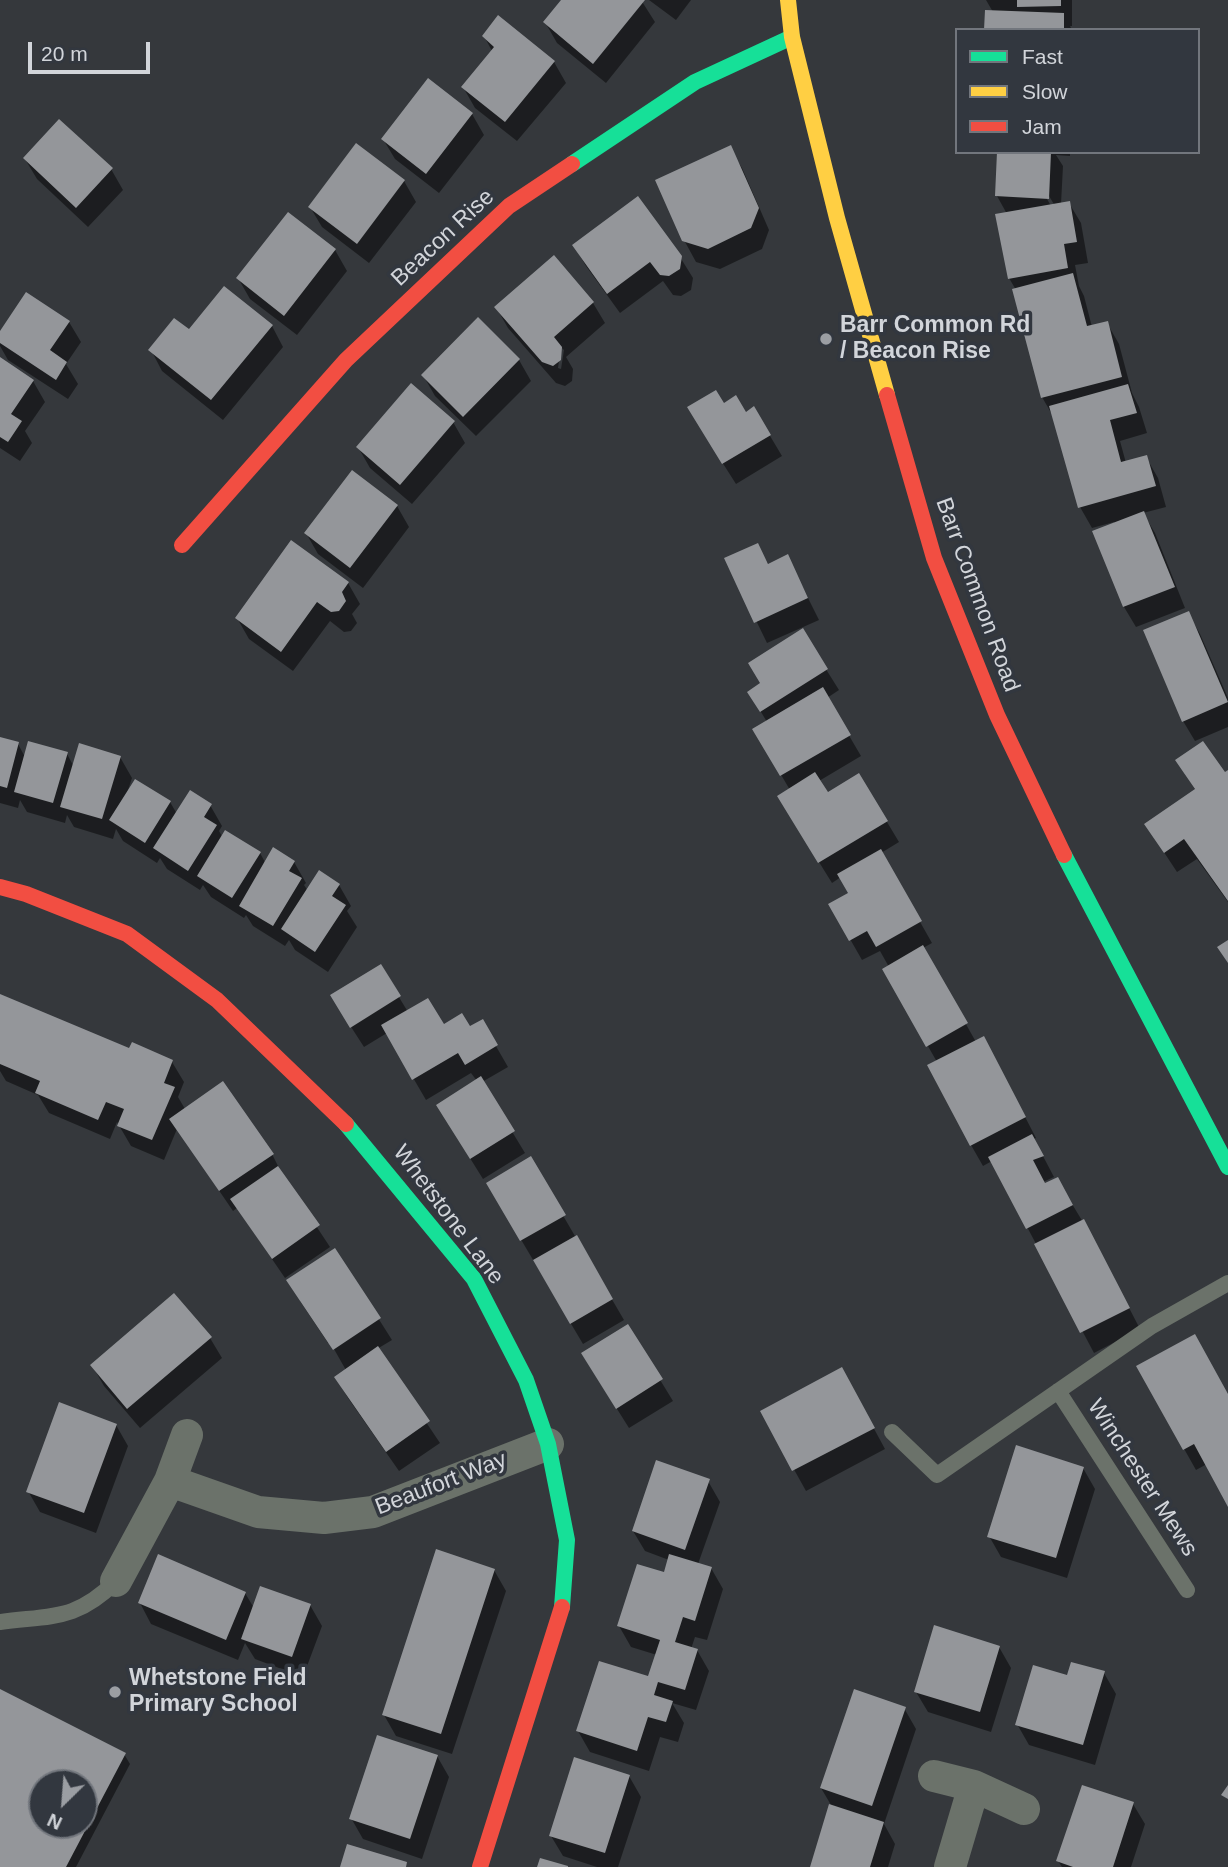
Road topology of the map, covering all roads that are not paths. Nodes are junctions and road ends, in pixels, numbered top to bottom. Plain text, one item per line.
1 (788, 0) edge
2 (792, 37) junction
3 (182, 545) dead end
4 (0, 887) edge
5 (1228, 1167) edge
6 (1228, 1283) edge
7 (1058, 1391) junction
8 (892, 1432) dead end
9 (187, 1435) dead end
10 (548, 1444) junction
11 (170, 1481) junction
12 (116, 1581) joint
13 (1187, 1590) dead end
14 (0, 1622) edge
15 (934, 1776) dead end
16 (974, 1786) junction
17 (1024, 1809) dead end
18 (480, 1867) edge
19 (950, 1867) edge

1 - 2 street, Barr Common Road
2 - 3 street, Beacon Rise
2 - 5 street, Barr Common Road
4 - 10 street, Whetstone Lane
6 - 7 lane, Winchester Mews
7 - 8 lane, Winchester Mews
7 - 13 lane, Winchester Mews
9 - 11 street
10 - 11 street, Beaufort Way
10 - 18 street, Whetstone Lane
11 - 12 street
12 - 14 lane
15 - 16 street
16 - 17 street
16 - 19 street

